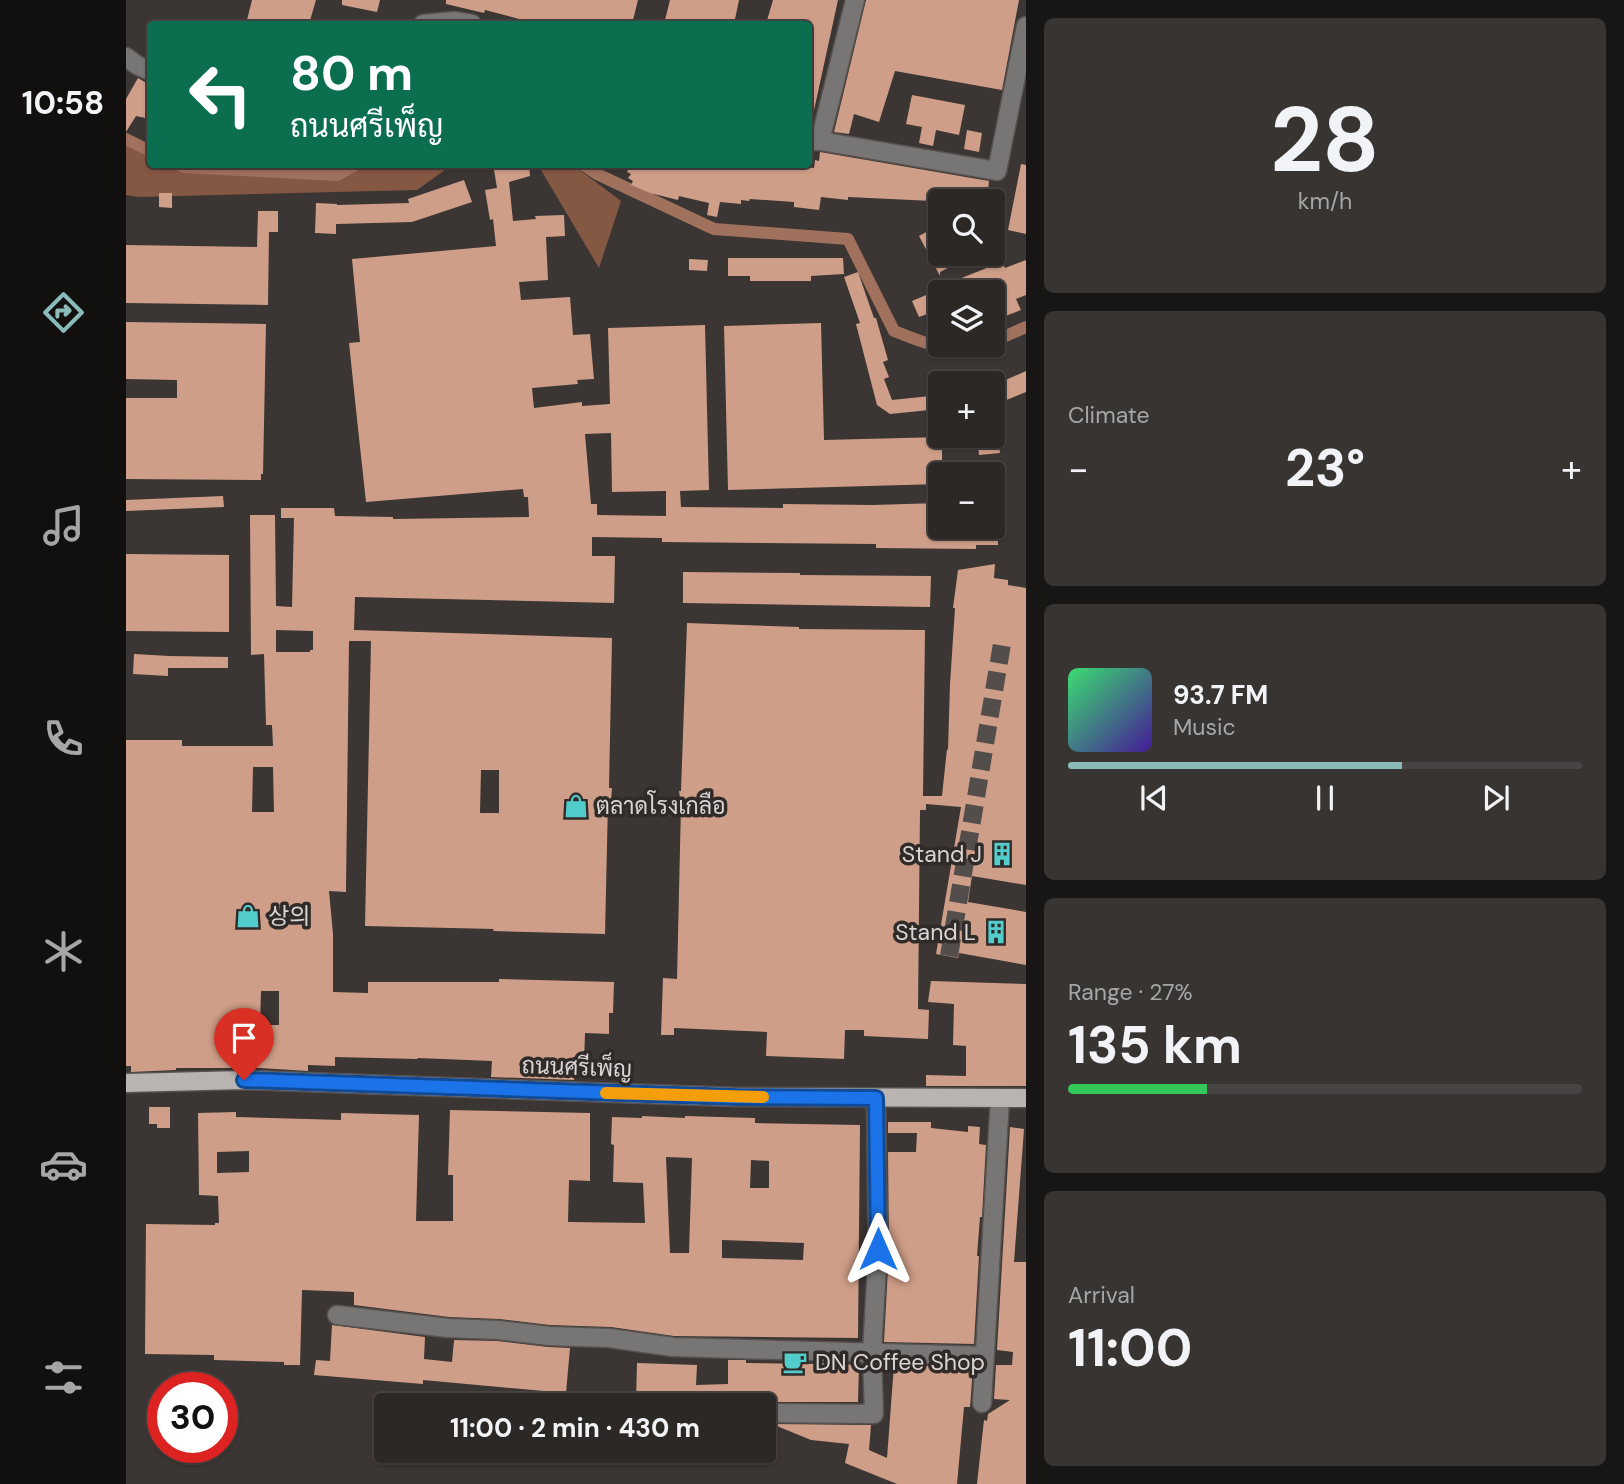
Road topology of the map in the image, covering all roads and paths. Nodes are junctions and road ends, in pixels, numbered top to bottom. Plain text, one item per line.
1 (855, 0) edge
2 (1026, 26) edge
3 (126, 57) edge
4 (147, 70) edge
5 (814, 141) edge
6 (126, 1083) edge
7 (876, 1098) junction
8 (1000, 1098) junction
9 (1026, 1098) edge
10 (337, 1315) dead end
11 (873, 1352) junction
12 (985, 1356) junction
13 (982, 1403) dead end
14 (776, 1413) edge

1 - 5 street
2 - 5 street
3 - 4 street
6 - 7 main road, ถนนศรีเพ็ญ
7 - 8 main road, ถนนศรีเพ็ญ
7 - 11 street
8 - 9 main road, ถนนศรีเพ็ญ
8 - 12 street
10 - 11 street
11 - 12 street
11 - 14 street
12 - 13 street

